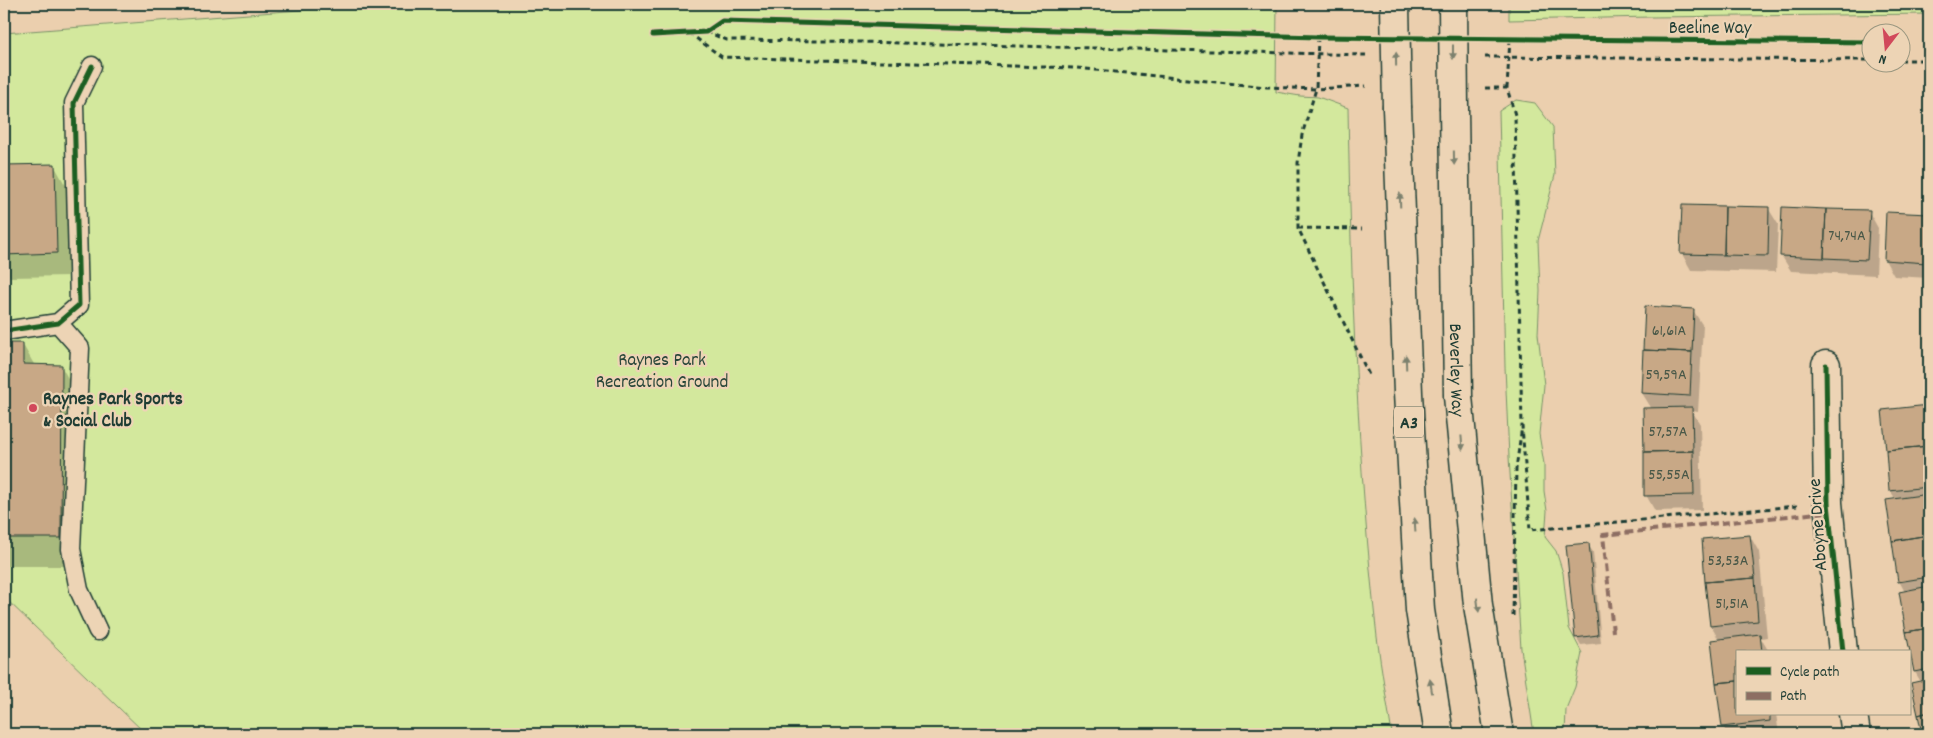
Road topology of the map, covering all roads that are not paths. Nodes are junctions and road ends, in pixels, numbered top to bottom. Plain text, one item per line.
1 (1395, 4) edge
2 (1453, 4) edge
3 (92, 66) dead end
4 (58, 323) junction
5 (4, 331) edge
6 (1826, 365) dead end
7 (98, 631) dead end
8 (1843, 650) edge
9 (1853, 716) edge
10 (1438, 734) edge
11 (1499, 734) edge
12 (1856, 734) edge

10 -> 1 main road, A3, bridge
2 -> 11 main road, Beverley Way, bridge
3 - 4 lane
4 - 5 lane
4 - 7 lane
6 - 8 main road, Aboyne Drive
9 - 12 main road

